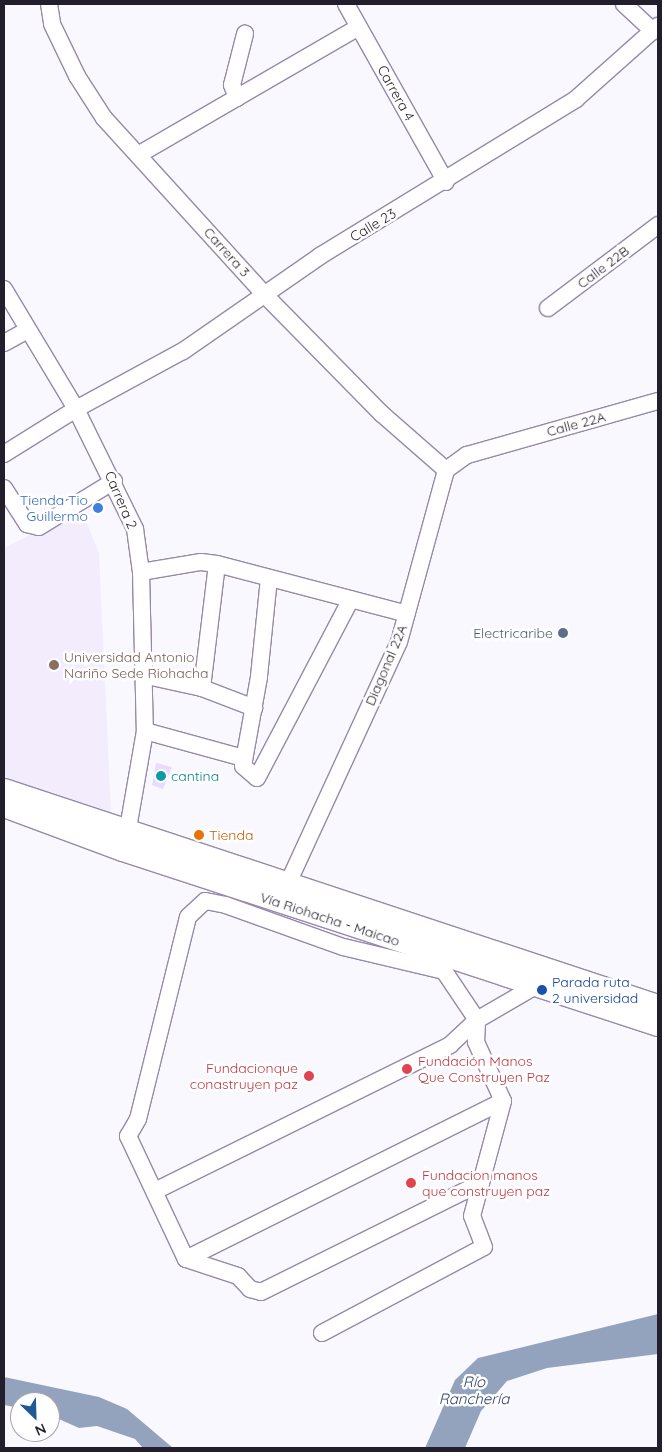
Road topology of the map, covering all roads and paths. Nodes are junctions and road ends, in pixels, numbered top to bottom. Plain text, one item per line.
1 (49, 4) edge
2 (346, 4) edge
3 (624, 4) edge
4 (359, 27) junction
5 (656, 28) edge
6 (245, 34) dead end
7 (237, 98) junction
8 (138, 155) junction
9 (446, 182) junction
10 (658, 225) edge
11 (4, 289) edge
12 (264, 294) junction
13 (548, 308) dead end
14 (26, 330) junction
15 (4, 343) edge
16 (658, 401) edge
17 (76, 409) junction
18 (4, 454) edge
19 (446, 470) junction
20 (114, 481) junction
21 (4, 488) edge
22 (217, 564) junction
23 (141, 572) junction
24 (268, 578) junction
25 (351, 599) junction
26 (406, 614) junction
27 (146, 676) junction
28 (202, 688) junction
29 (254, 708) junction
30 (145, 731) junction
31 (244, 758) junction
32 (4, 790) edge
33 (4, 806) edge
34 (126, 841) junction
35 (283, 893) junction
36 (538, 977) junction
37 (658, 1006) edge
38 (477, 1020) junction
39 (658, 1025) edge
40 (503, 1101) junction
41 (481, 1183) junction
42 (155, 1191) junction
43 (186, 1259) junction
44 (322, 1333) dead end

1 - 8 street, Carrera 3
2 - 4 street, Carrera 4
3 - 5 street
4 - 7 street
4 - 9 street, Carrera 4
5 - 9 street, Calle 23
6 - 7 street
7 - 8 street
8 - 12 street, Carrera 3
9 - 12 street, Calle 23
10 - 13 street, Calle 22B
11 - 14 street, Carrera 2
12 - 17 street, Calle 23
12 - 19 street, Carrera 3
14 - 15 street
14 - 17 street, Carrera 2
16 - 19 street, Calle 22A
17 - 18 street, Calle 23
17 - 20 street, Carrera 2
19 - 26 street, Diagonal 22A
20 - 21 street
20 - 23 street, Carrera 2
22 - 23 street
22 - 24 street
22 - 28 street
23 - 27 street, Carrera 2
24 - 25 street
24 - 29 street
25 - 26 street
25 - 31 street
26 - 35 street, Diagonal 22A
27 - 28 street
27 - 30 street, Carrera 2
28 - 29 street
29 - 31 street
30 - 31 street
30 - 34 street, Carrera 2
32 - 34 highway, Vía Riohacha - Maicao
33 - 34 highway, Vía Riohacha - Maicao
34 - 35 highway, Vía Riohacha - Maicao
35 - 36 highway, Vía Riohacha - Maicao
36 - 37 highway, Vía Riohacha - Maicao
36 - 38 street
36 - 39 highway, Vía Riohacha - Maicao
38 - 40 street
38 - 42 street
38 - 42 street
40 - 41 street
40 - 43 street
41 - 43 street
41 - 44 street
42 - 43 street

